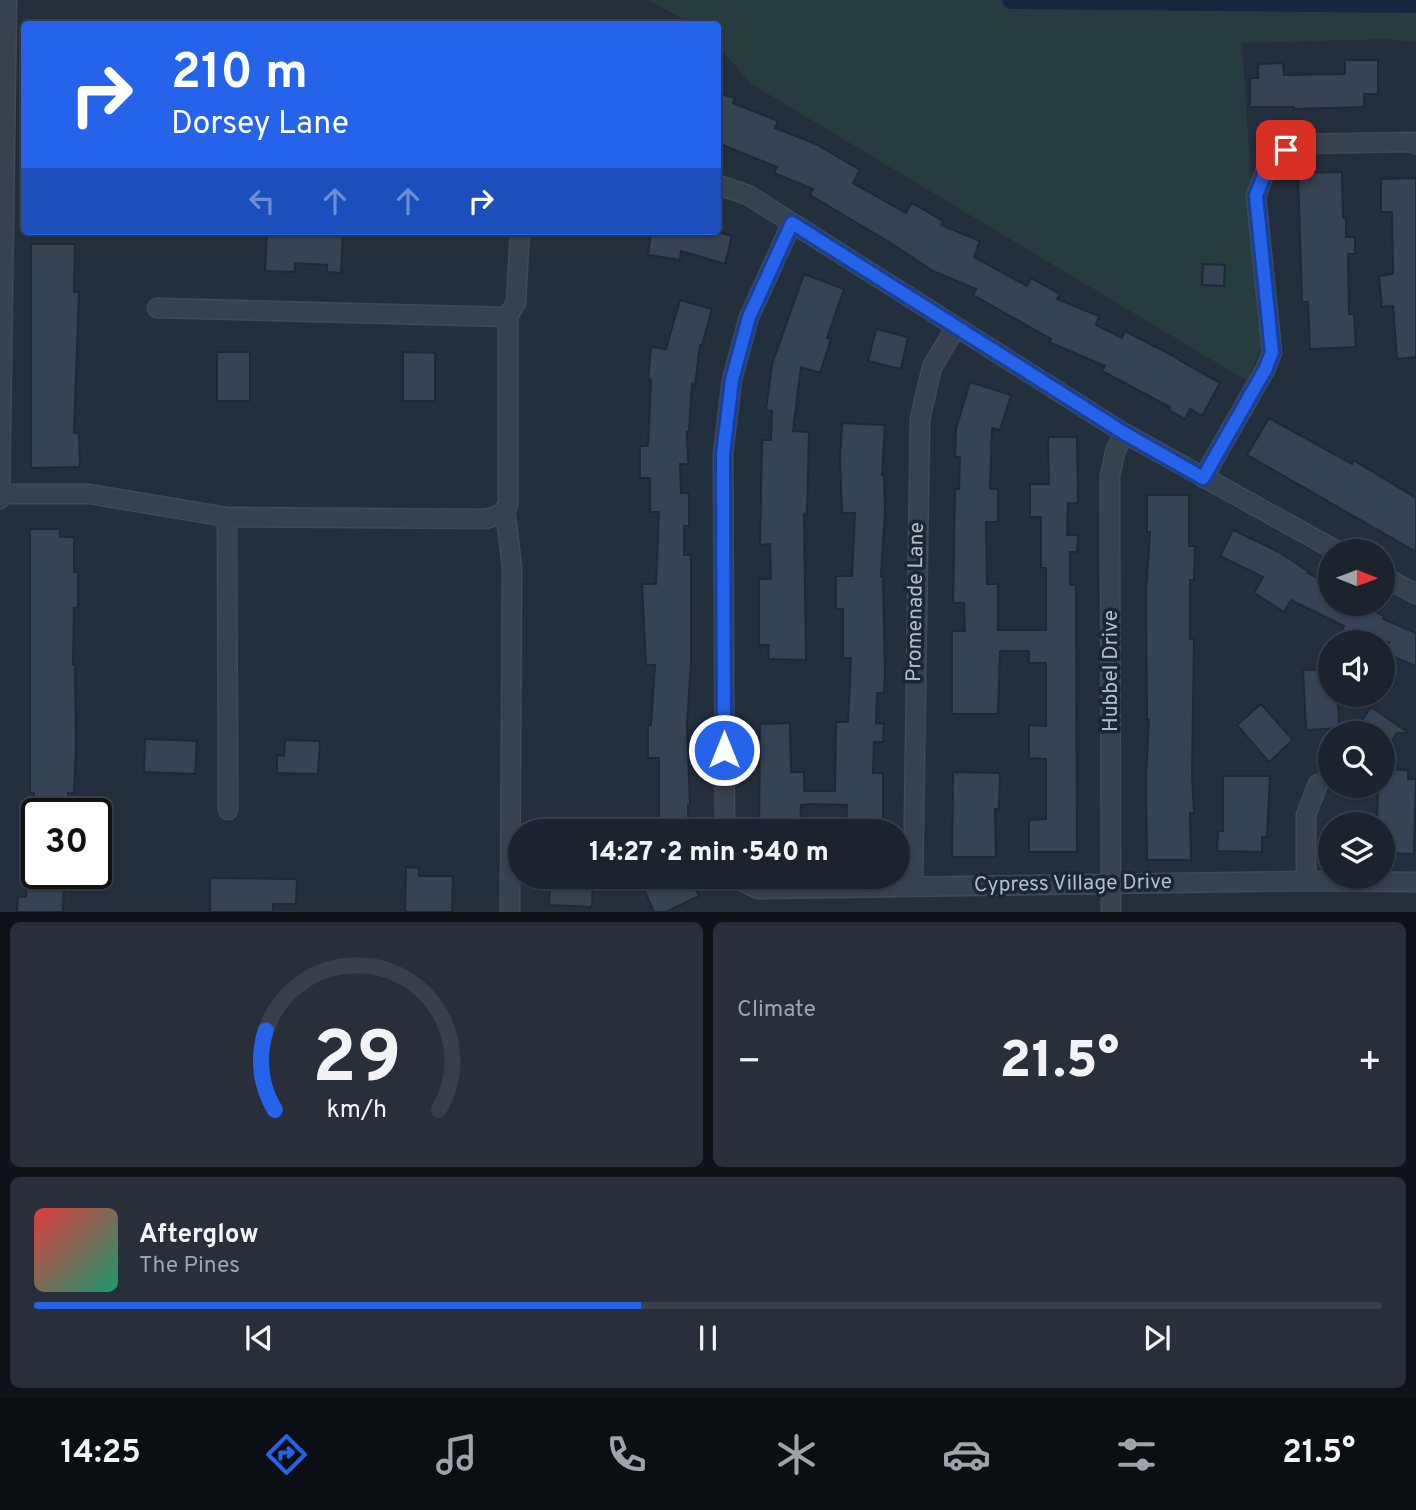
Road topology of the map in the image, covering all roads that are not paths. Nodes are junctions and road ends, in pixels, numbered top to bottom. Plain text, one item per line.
1 (7, 0) edge
2 (3, 107) edge
3 (1416, 144) edge
4 (721, 187) edge
5 (792, 223) junction
6 (520, 235) edge
7 (1, 300) edge
8 (157, 308) dead end
9 (508, 317) junction
10 (956, 327) junction
11 (1124, 433) junction
12 (1203, 478) junction
13 (0, 496) edge
14 (505, 509) junction
15 (227, 517) junction
16 (1318, 541) edge
17 (1395, 583) edge
18 (1416, 594) edge
19 (1318, 784) dead end
20 (228, 810) dead end
21 (725, 819) edge
22 (1306, 881) junction
23 (1416, 881) edge
24 (1112, 884) junction
25 (910, 885) edge
26 (913, 885) junction
27 (510, 912) edge
28 (1111, 912) edge

1 - 2 street
2 - 7 street
3 - 12 street
4 - 5 street
5 - 10 street
5 - 21 street
6 - 9 street
7 - 13 street
8 - 9 street
9 - 14 street
10 - 11 street
10 - 26 street, Promenade Lane
11 - 12 street
11 - 24 street, Hubbel Drive
12 - 16 street
13 - 15 street
14 - 15 street
14 - 27 street
15 - 20 street
17 - 18 street
19 - 22 street
22 - 23 street, Cypress Village Drive
22 - 24 street, Cypress Village Drive
24 - 26 street, Cypress Village Drive
24 - 28 street, Hubbel Drive
25 - 26 street, Cypress Village Drive

